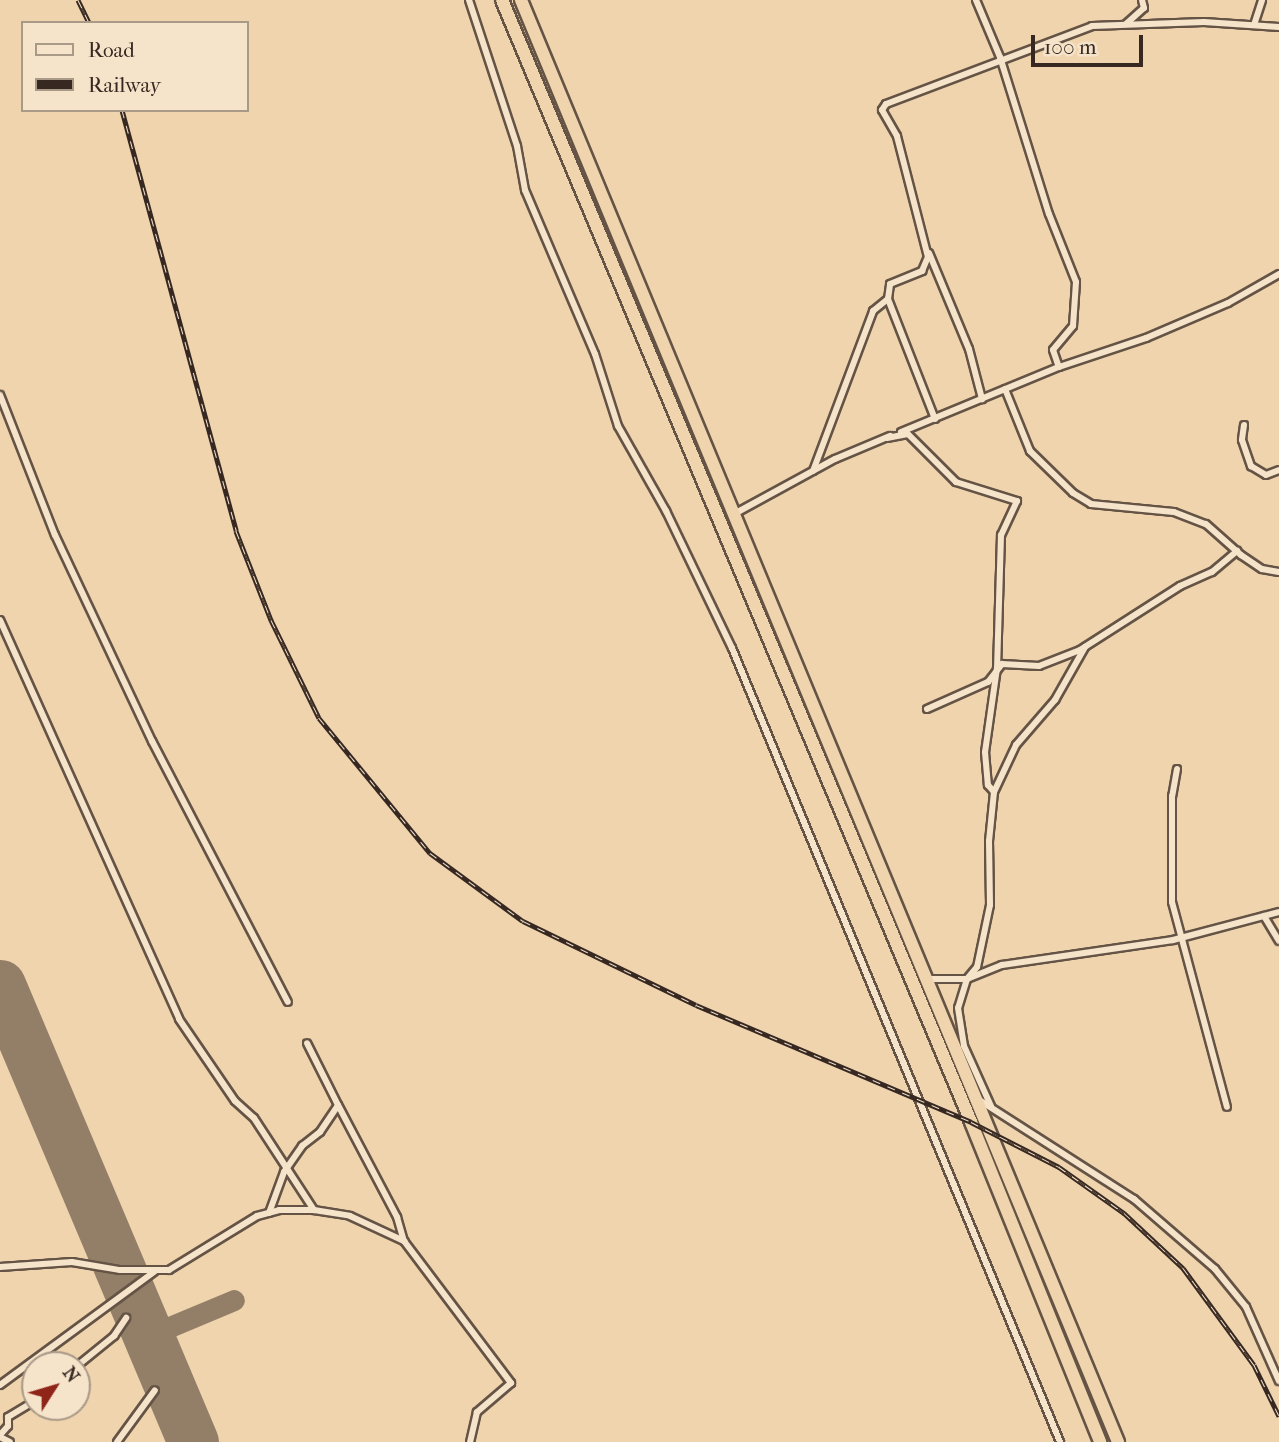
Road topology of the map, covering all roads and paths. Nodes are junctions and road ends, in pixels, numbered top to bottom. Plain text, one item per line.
1 (470, 0) edge
2 (502, 0) edge
3 (521, 0) edge
4 (976, 0) edge
5 (1142, 0) edge
6 (1262, 0) edge
7 (1126, 24) junction
8 (1254, 25) junction
9 (1279, 27) edge
10 (1000, 59) junction
11 (925, 245) junction
12 (1279, 274) edge
13 (888, 299) junction
14 (1059, 367) junction
15 (1005, 389) junction
16 (0, 395) edge
17 (982, 399) junction
18 (935, 419) junction
19 (1244, 425) dead end
20 (887, 438) junction
21 (1279, 470) edge
22 (813, 471) junction
23 (733, 514) junction
24 (1237, 551) junction
25 (1279, 572) edge
26 (0, 620) edge
27 (1085, 647) junction
28 (997, 668) junction
29 (927, 709) dead end
30 (1177, 769) dead end
31 (994, 792) junction
32 (1279, 912) edge
33 (1264, 916) junction
34 (1181, 938) junction
35 (1279, 941) edge
36 (927, 979) junction
37 (967, 979) junction
38 (288, 1002) dead end
39 (307, 1043) dead end
40 (976, 1097) junction
41 (338, 1105) junction
42 (991, 1105) junction
43 (1227, 1107) dead end
44 (286, 1169) junction
45 (314, 1210) junction
46 (269, 1213) junction
47 (404, 1241) junction
48 (0, 1267) edge
49 (157, 1270) junction
50 (126, 1318) dead end
51 (91, 1355) edge
52 (1279, 1381) edge
53 (0, 1385) edge
54 (155, 1390) dead end
55 (21, 1409) edge
56 (0, 1436) edge
57 (10, 1442) edge
58 (117, 1442) edge
59 (470, 1442) edge
60 (1060, 1442) edge
61 (1100, 1442) edge
62 (1118, 1442) edge

1 - 60 street
2 - 61 highway
3 - 23 highway
4 - 10 street
5 - 7 street
6 - 8 street
7 - 8 street
7 - 10 street
8 - 9 street
10 - 11 street
10 - 14 street
11 - 13 street
11 - 17 street
12 - 14 street
13 - 18 street
13 - 22 street
14 - 15 street
15 - 17 street
15 - 24 street
16 - 38 street
17 - 18 street
18 - 20 street
19 - 21 street
20 - 22 street
20 - 28 street
22 - 23 street
23 - 36 highway
24 - 25 street
24 - 27 street
26 - 44 street
27 - 28 street
27 - 31 street
28 - 29 street
28 - 31 street
30 - 34 street
31 - 37 street
32 - 33 street
33 - 34 street
33 - 35 street
34 - 37 street
34 - 43 street
36 - 37 street
36 - 40 highway
37 - 42 street
39 - 41 street
40 - 42 street
40 - 62 highway
41 - 44 street
41 - 47 street
42 - 52 street
44 - 45 street
44 - 46 street
45 - 46 street
45 - 47 street
46 - 49 street
47 - 59 street
48 - 49 street
49 - 53 street
50 - 51 street
54 - 58 street
55 - 56 street
56 - 57 street

